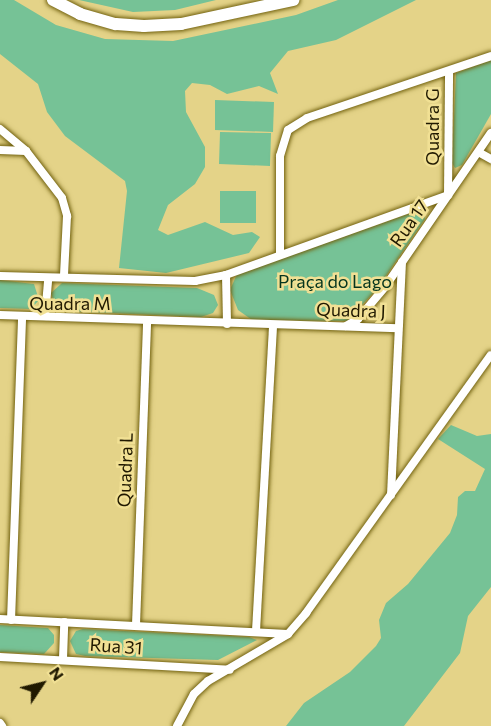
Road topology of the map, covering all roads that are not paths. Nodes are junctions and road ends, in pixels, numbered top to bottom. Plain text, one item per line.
1 (53, 0) edge
2 (293, 0) edge
3 (491, 56) edge
4 (449, 70) junction
5 (0, 129) edge
6 (491, 133) edge
7 (0, 150) edge
8 (26, 151) junction
9 (480, 153) junction
10 (491, 159) edge
11 (448, 195) junction
12 (280, 253) junction
13 (402, 262) junction
14 (225, 274) junction
15 (0, 276) edge
16 (64, 276) junction
17 (48, 279) junction
18 (0, 315) edge
19 (22, 316) junction
20 (45, 316) junction
21 (147, 322) junction
22 (227, 324) junction
23 (273, 325) junction
24 (346, 326) junction
25 (398, 328) junction
26 (491, 355) edge
27 (391, 495) junction
28 (0, 619) edge
29 (10, 620) junction
30 (64, 622) junction
31 (136, 625) junction
32 (256, 631) junction
33 (288, 634) junction
34 (0, 657) edge
35 (63, 658) junction
36 (230, 670) junction
37 (177, 726) edge

1 - 2 street
3 - 4 street
4 - 11 street, Quadra G
4 - 12 street, Quadra G
5 - 8 street, Quadra M
6 - 9 street, Rua 17
7 - 8 street
8 - 16 street, Quadra M
9 - 10 street
9 - 11 street, Rua 17
11 - 12 street
11 - 13 street, Rua 17
12 - 14 street, Quadra M
13 - 24 street, Rua 17
13 - 25 street
14 - 16 street, Quadra M
14 - 22 street
15 - 17 street, Quadra M
16 - 17 street, Quadra M
17 - 20 street
18 - 19 street
19 - 20 street, Quadra M
19 - 29 street, Quadra M
20 - 21 street, Quadra M
21 - 22 street
21 - 31 street, Quadra L
22 - 23 street
23 - 24 street, Quadra J
23 - 32 street
24 - 25 street, Quadra J
25 - 27 street, Quadra J
26 - 27 street
27 - 33 street
28 - 29 street
29 - 30 street
30 - 31 street
30 - 35 street
31 - 32 street
32 - 33 street
33 - 36 street
34 - 35 street, Rua 31
35 - 36 street, Rua 31
36 - 37 street

